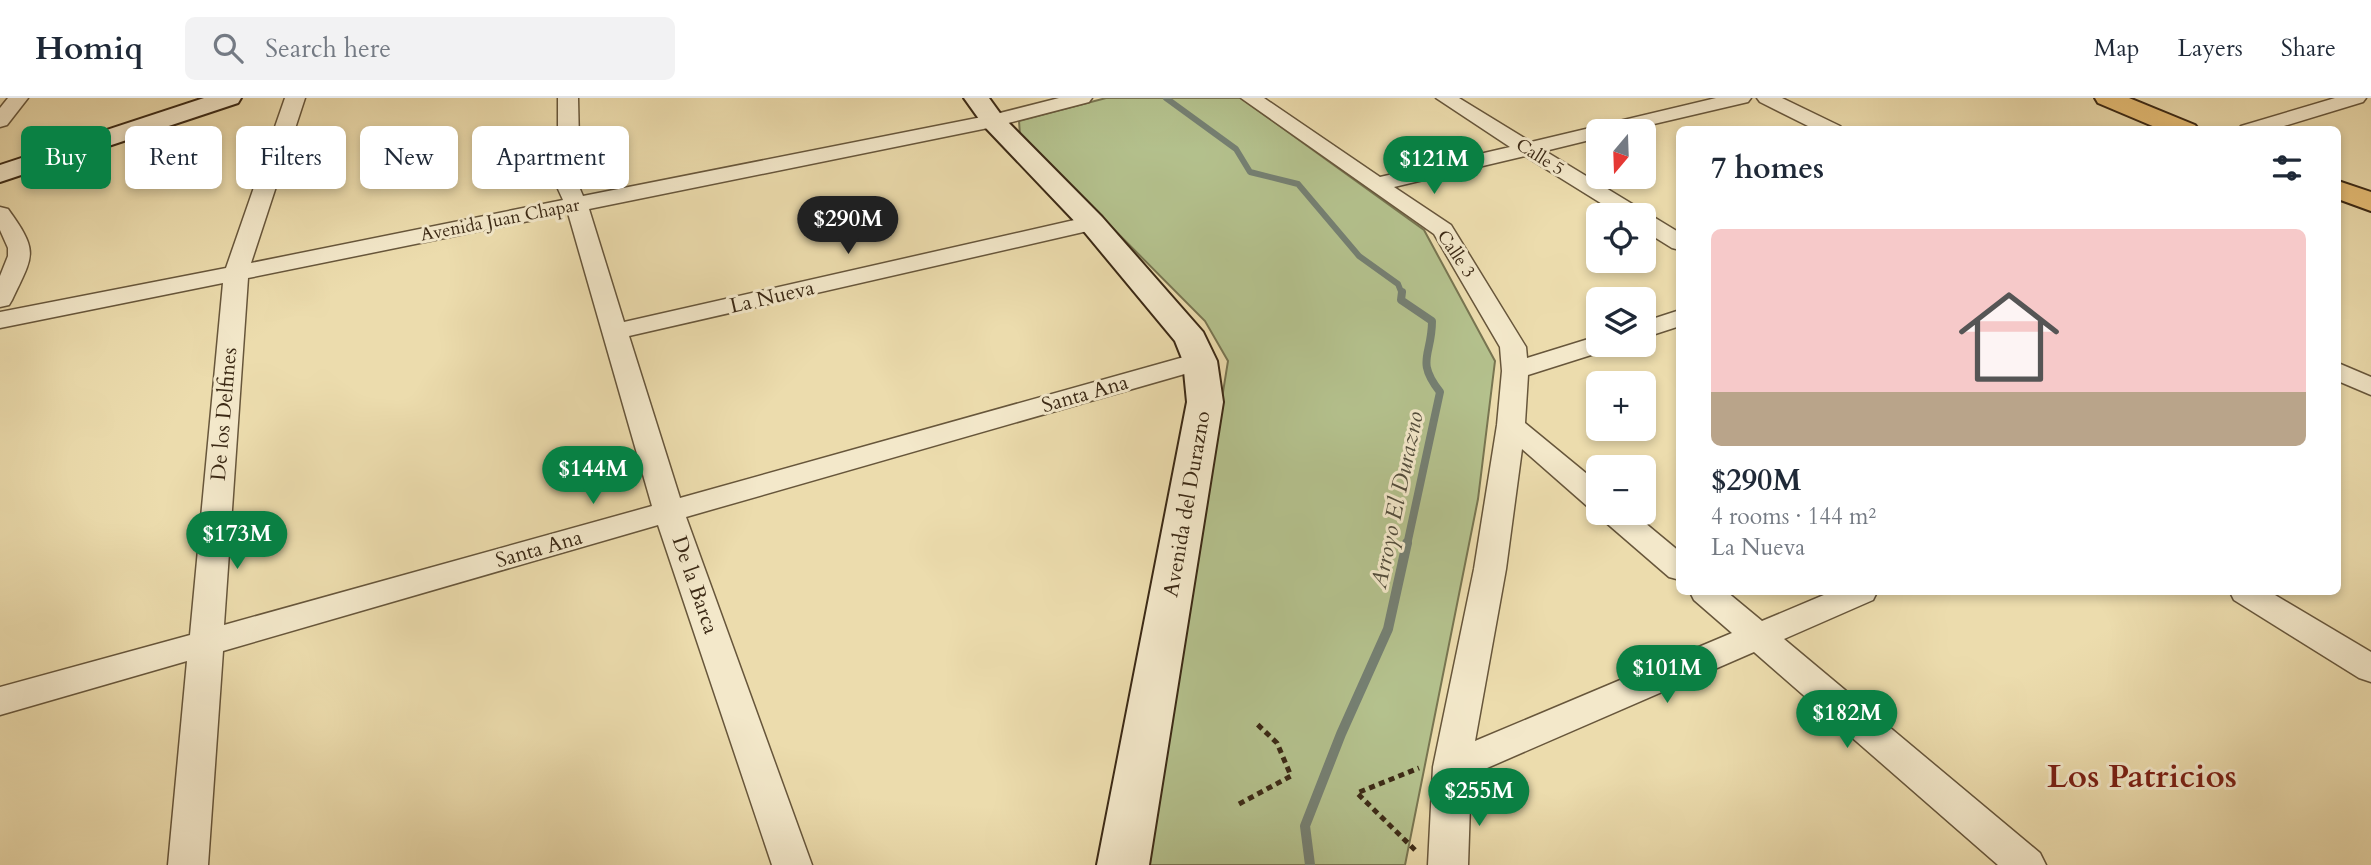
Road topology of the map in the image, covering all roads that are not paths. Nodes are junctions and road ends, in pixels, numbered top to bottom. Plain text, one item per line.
1 (18, 98) edge
2 (229, 98) edge
3 (295, 98) edge
4 (568, 98) edge
5 (1054, 98) edge
6 (1082, 98) edge
7 (1251, 98) edge
8 (1446, 98) edge
9 (1741, 98) edge
10 (1767, 98) edge
11 (2107, 98) edge
12 (2356, 98) edge
13 (984, 110) edge
14 (1653, 119) edge
15 (0, 121) edge
16 (1825, 126) edge
17 (2176, 126) edge
18 (2262, 126) edge
19 (1586, 135) edge
20 (1527, 149) junction
21 (0, 174) edge
22 (1379, 184) junction
23 (2341, 190) edge
24 (573, 197) junction
25 (2371, 202) edge
26 (1615, 203) edge
27 (0, 214) edge
28 (1092, 223) junction
29 (1656, 228) edge
30 (1676, 241) edge
31 (239, 263) junction
32 (0, 301) edge
33 (1676, 319) edge
34 (0, 320) edge
35 (1656, 326) edge
36 (615, 332) junction
37 (1586, 348) edge
38 (1200, 361) junction
39 (1515, 371) junction
40 (1511, 425) junction
41 (1586, 489) edge
42 (669, 512) junction
43 (1628, 525) edge
44 (1676, 566) edge
45 (1710, 595) edge
46 (1854, 595) edge
47 (2251, 595) edge
48 (1758, 636) junction
49 (205, 644) junction
50 (2371, 668) edge
51 (0, 701) edge
52 (1452, 770) junction
53 (1435, 860) edge
54 (188, 865) edge
55 (792, 865) edge
56 (1123, 865) edge
57 (2026, 865) edge

1 - 15 street
2 - 21 main road
3 - 31 street, De los Delfines
4 - 24 street, De la Barca
5 - 13 street, Avenida Juan Chapar
6 - 13 street, Avenida Juan Chapar
7 - 22 street, Calle 3
8 - 20 street, Calle 5
9 - 14 street
10 - 16 street
11 - 17 main road
12 - 18 street
13 - 24 street, Avenida Juan Chapar
13 - 28 main road, Avenida del Durazno
19 - 20 street
20 - 22 street
20 - 26 street, Calle 5
22 - 39 street, Calle 3
23 - 25 main road
24 - 31 street, Avenida Juan Chapar
24 - 36 street, De la Barca
27 - 32 street
28 - 36 street, La Nueva
28 - 38 main road, Avenida del Durazno
29 - 30 street
31 - 32 street, Avenida Juan Chapar
31 - 34 street, Avenida Juan Chapar
31 - 49 street, De los Delfines
33 - 35 street
36 - 42 street, De la Barca
37 - 39 street
38 - 42 street, Santa Ana
38 - 56 main road, Avenida del Durazno
39 - 40 street, Calle 3
40 - 41 street
40 - 52 street, Calle 3
42 - 49 street, Santa Ana
42 - 55 street, De la Barca
43 - 44 street
45 - 48 street
46 - 48 street
47 - 50 street
48 - 52 street
48 - 57 street
49 - 51 street, Santa Ana
49 - 54 street, De los Delfines
52 - 53 street, Calle 3

